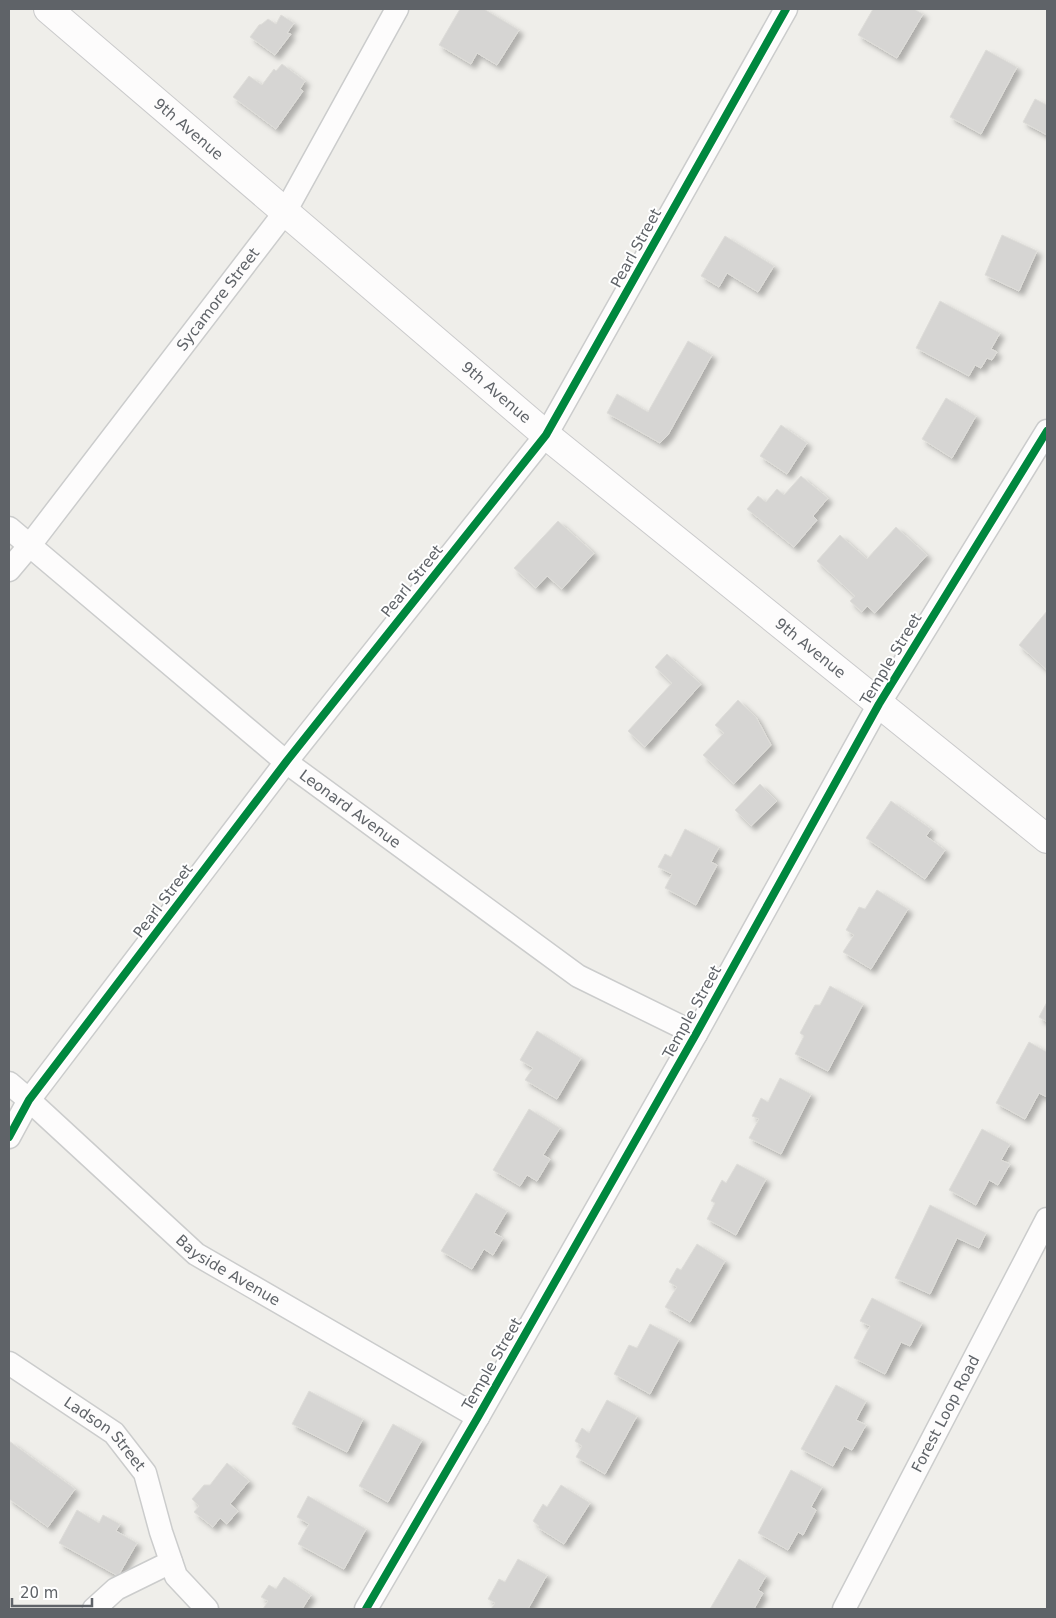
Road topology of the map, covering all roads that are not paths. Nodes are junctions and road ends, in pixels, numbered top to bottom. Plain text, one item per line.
1 (48, 9) edge
2 (397, 9) edge
3 (786, 9) edge
4 (285, 212) junction
5 (1047, 431) edge
6 (546, 435) junction
7 (9, 528) edge
8 (30, 545) junction
9 (9, 570) edge
10 (879, 704) junction
11 (286, 762) junction
12 (1047, 839) edge
13 (696, 1034) junction
14 (9, 1083) edge
15 (29, 1100) junction
16 (9, 1138) edge
17 (1047, 1219) edge
18 (9, 1363) edge
19 (478, 1417) junction
20 (171, 1562) junction
21 (94, 1609) edge
22 (207, 1609) edge
23 (366, 1609) edge
24 (844, 1609) edge

1 - 4 street, 9th Avenue
2 - 4 street, Sycamore Street
3 - 6 street, Pearl Street
4 - 6 street, 9th Avenue
4 - 8 street, Sycamore Street
5 - 10 street, Temple Street
6 - 10 street, 9th Avenue
6 - 11 street, Pearl Street
7 - 8 street, Leonard Avenue
8 - 9 street, Sycamore Street
8 - 11 street, Leonard Avenue
10 - 12 street, 9th Avenue
10 - 13 street, Temple Street
11 - 13 street, Leonard Avenue
11 - 15 street, Pearl Street
13 - 19 street, Temple Street
14 - 15 street, Bayside Avenue
15 - 16 street, Pearl Street
15 - 19 street, Bayside Avenue
17 - 24 street, Forest Loop Road
18 - 20 street, Ladson Street
19 - 23 street, Temple Street
20 - 21 street
20 - 22 street, Ladson Street

